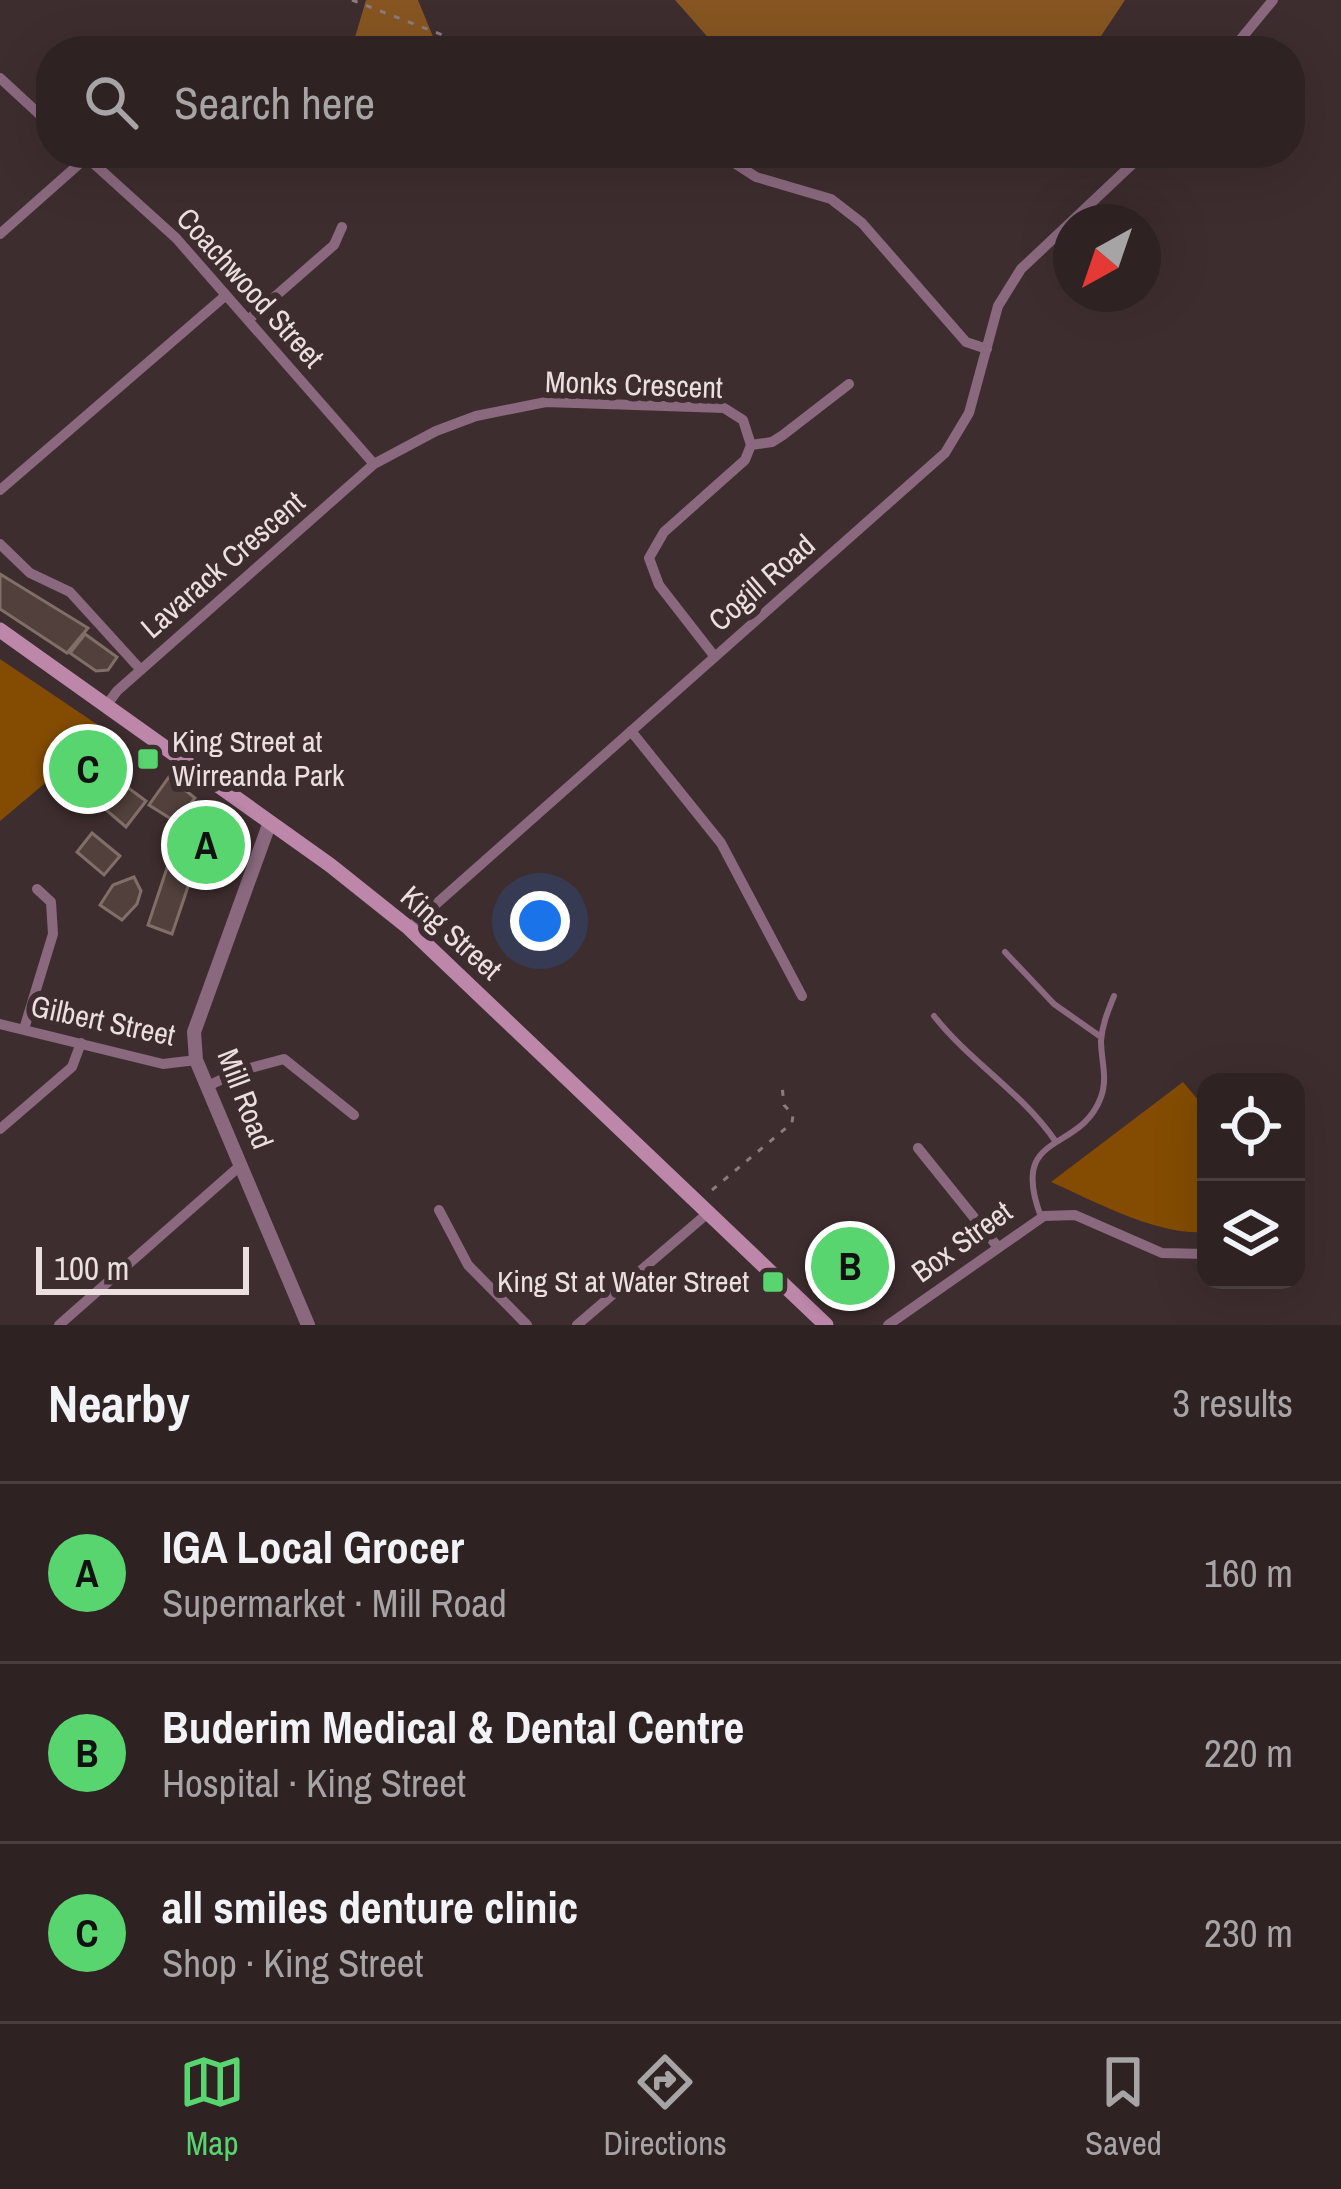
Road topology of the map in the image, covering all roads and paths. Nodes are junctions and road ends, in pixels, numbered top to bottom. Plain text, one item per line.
1 (352, 0) edge
2 (1273, 0) edge
3 (444, 36) edge
4 (1243, 36) edge
5 (0, 78) edge
6 (36, 111) edge
7 (70, 168) edge
8 (98, 168) edge
9 (742, 168) edge
10 (1128, 168) edge
11 (1090, 204) edge
12 (342, 227) dead end
13 (0, 234) edge
14 (1053, 239) edge
15 (225, 296) junction
16 (248, 320) junction
17 (987, 349) junction
18 (849, 385) dead end
19 (751, 445) junction
20 (374, 464) junction
21 (0, 490) edge
22 (0, 544) edge
23 (0, 630) edge
24 (715, 657) junction
25 (141, 670) junction
26 (106, 706) junction
27 (631, 731) junction
28 (270, 822) junction
29 (37, 889) dead end
30 (409, 928) junction
31 (1005, 952) dead end
32 (802, 996) dead end
33 (1114, 996) dead end
34 (934, 1016) dead end
35 (0, 1024) edge
36 (24, 1029) junction
37 (1102, 1037) junction
38 (81, 1043) junction
39 (196, 1060) junction
40 (208, 1086) junction
41 (782, 1086) dead end
42 (354, 1114) dead end
43 (0, 1130) edge
44 (1056, 1142) junction
45 (918, 1148) dead end
46 (242, 1166) junction
47 (712, 1190) dead end
48 (439, 1210) dead end
49 (708, 1213) junction
50 (1041, 1217) junction
51 (998, 1246) junction
52 (1197, 1255) edge
53 (59, 1325) edge
54 (308, 1325) edge
55 (527, 1325) edge
56 (577, 1325) edge
57 (826, 1325) edge
58 (888, 1325) edge

1 - 3 path
2 - 4 street
5 - 6 street
7 - 13 street
8 - 15 street, Coachwood Street
9 - 17 street
10 - 11 street, Cogill Road
12 - 16 street
14 - 17 street, Cogill Road
15 - 16 street, Coachwood Street
15 - 21 street
16 - 20 street, Coachwood Street
17 - 24 street, Cogill Road
18 - 19 street
19 - 20 street, Monks Crescent
19 - 24 street
20 - 25 street, Lavarack Crescent
22 - 25 street
23 - 26 main road, King Street
24 - 27 street, Cogill Road
25 - 26 street, Lavarack Crescent
26 - 28 main road, King Street
27 - 30 street, Cogill Road
27 - 32 street
28 - 30 main road, King Street
28 - 39 street, Mill Road
29 - 36 street
30 - 49 main road, King Street
31 - 37 lane
33 - 37 lane
34 - 44 lane
35 - 36 street, Gilbert Street
36 - 38 street, Gilbert Street
37 - 44 lane
38 - 39 street, Gilbert Street
38 - 43 street
39 - 40 street, Mill Road
40 - 42 street
40 - 46 street, Mill Road
41 - 47 path
44 - 50 lane
45 - 51 street
46 - 53 street
46 - 54 street, Mill Road
48 - 55 street
49 - 56 street
49 - 57 main road, King Street
50 - 51 street, Box Street
50 - 52 street, Box Street
51 - 58 street, Box Street

